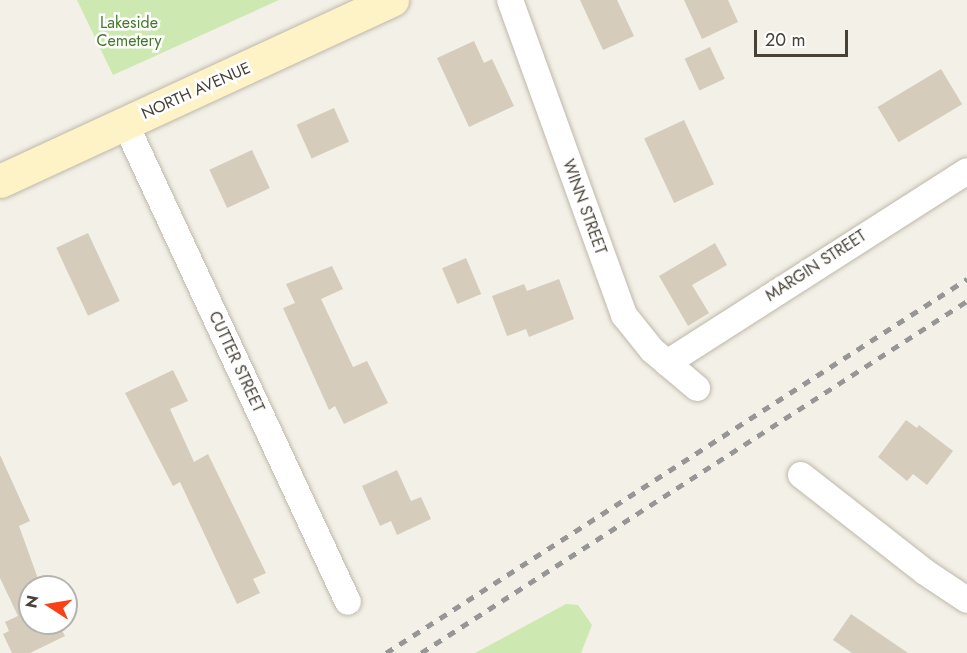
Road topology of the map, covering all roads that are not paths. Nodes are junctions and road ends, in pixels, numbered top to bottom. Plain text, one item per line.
1 (392, 0) edge
2 (510, 0) edge
3 (125, 123) junction
4 (967, 171) edge
5 (0, 181) edge
6 (667, 363) junction
7 (697, 388) dead end
8 (801, 475) dead end
9 (967, 600) edge
10 (348, 602) dead end

1 - 3 street, NORTH AVENUE
2 - 6 street, WINN STREET
3 - 5 street, NORTH AVENUE
3 - 10 street, CUTTER STREET
4 - 6 street, MARGIN STREET
6 - 7 street, WINN STREET
8 - 9 street

